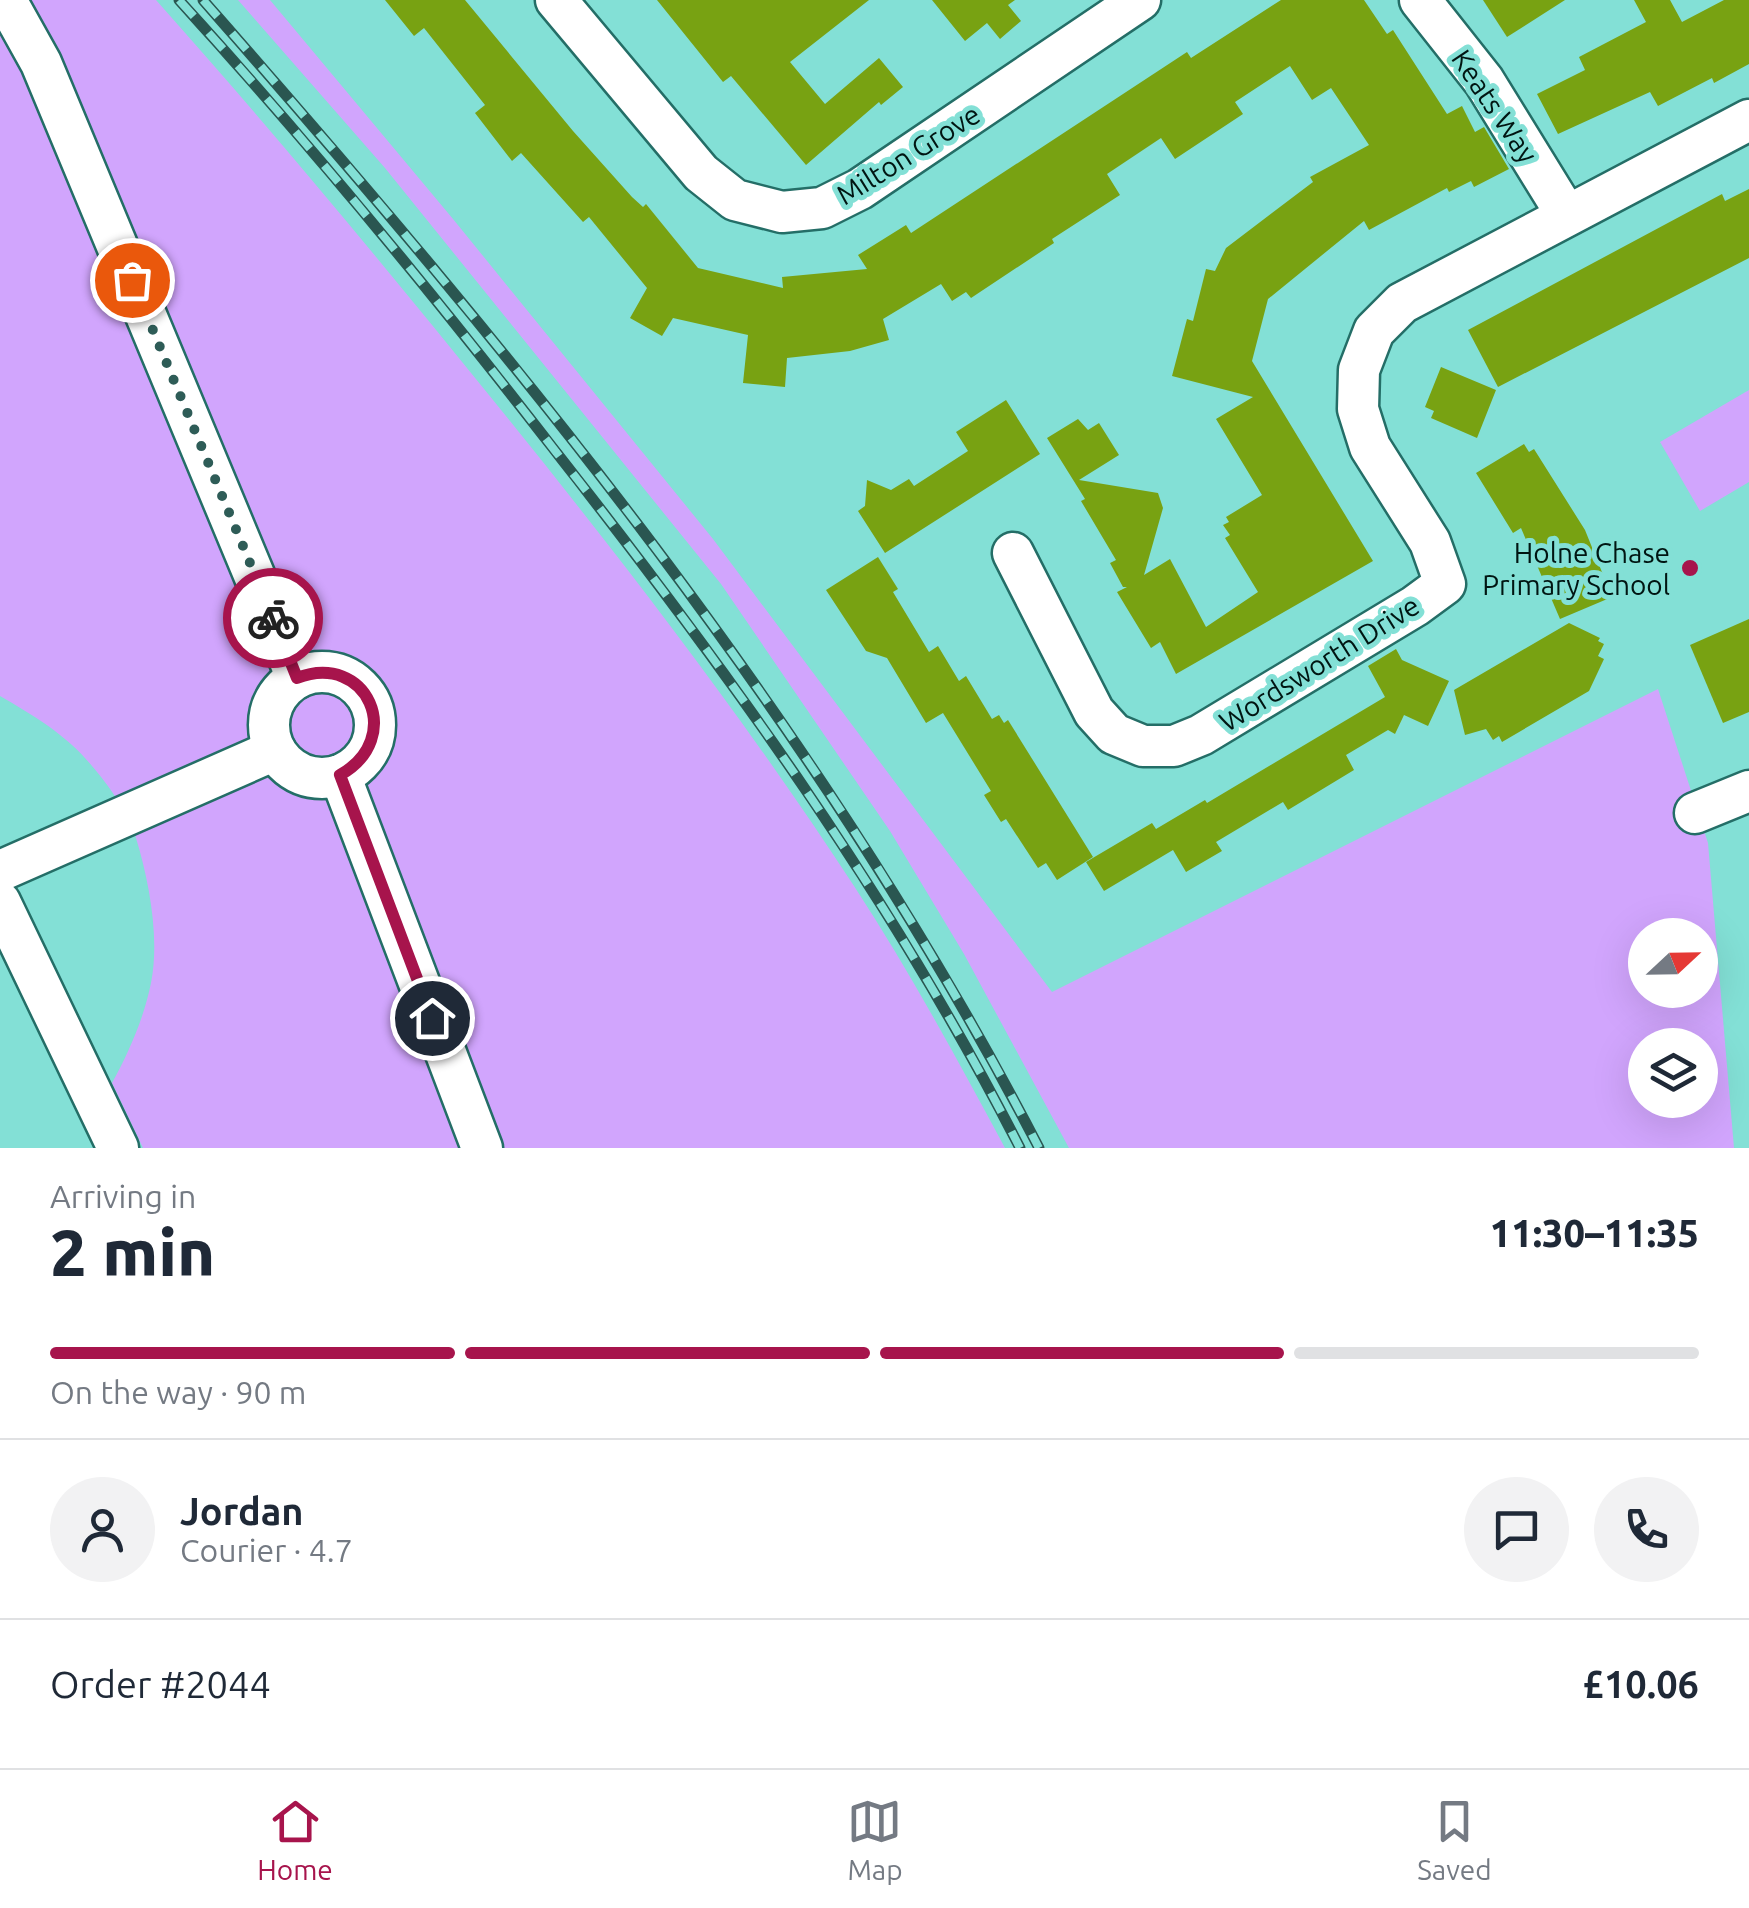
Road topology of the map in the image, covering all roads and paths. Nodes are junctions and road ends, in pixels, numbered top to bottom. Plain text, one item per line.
1 (6, 0) edge
2 (556, 0) edge
3 (1420, 0) edge
4 (1124, 4) edge
5 (1749, 120) edge
6 (1566, 214) junction
7 (1012, 553) dead end
8 (297, 678) junction
9 (275, 750) junction
10 (340, 775) junction
11 (1749, 791) edge
12 (1695, 812) dead end
13 (0, 872) edge
14 (0, 902) edge
15 (118, 1148) edge
16 (482, 1148) edge

1 - 8 street
2 - 4 street, Milton Grove
3 - 6 street, Keats Way
5 - 6 street, Wordsworth Drive
6 - 7 street, Wordsworth Drive
8 - 9 street
8 - 10 street
9 - 10 street
9 - 13 street
10 - 16 street
11 - 12 street
14 - 15 street

